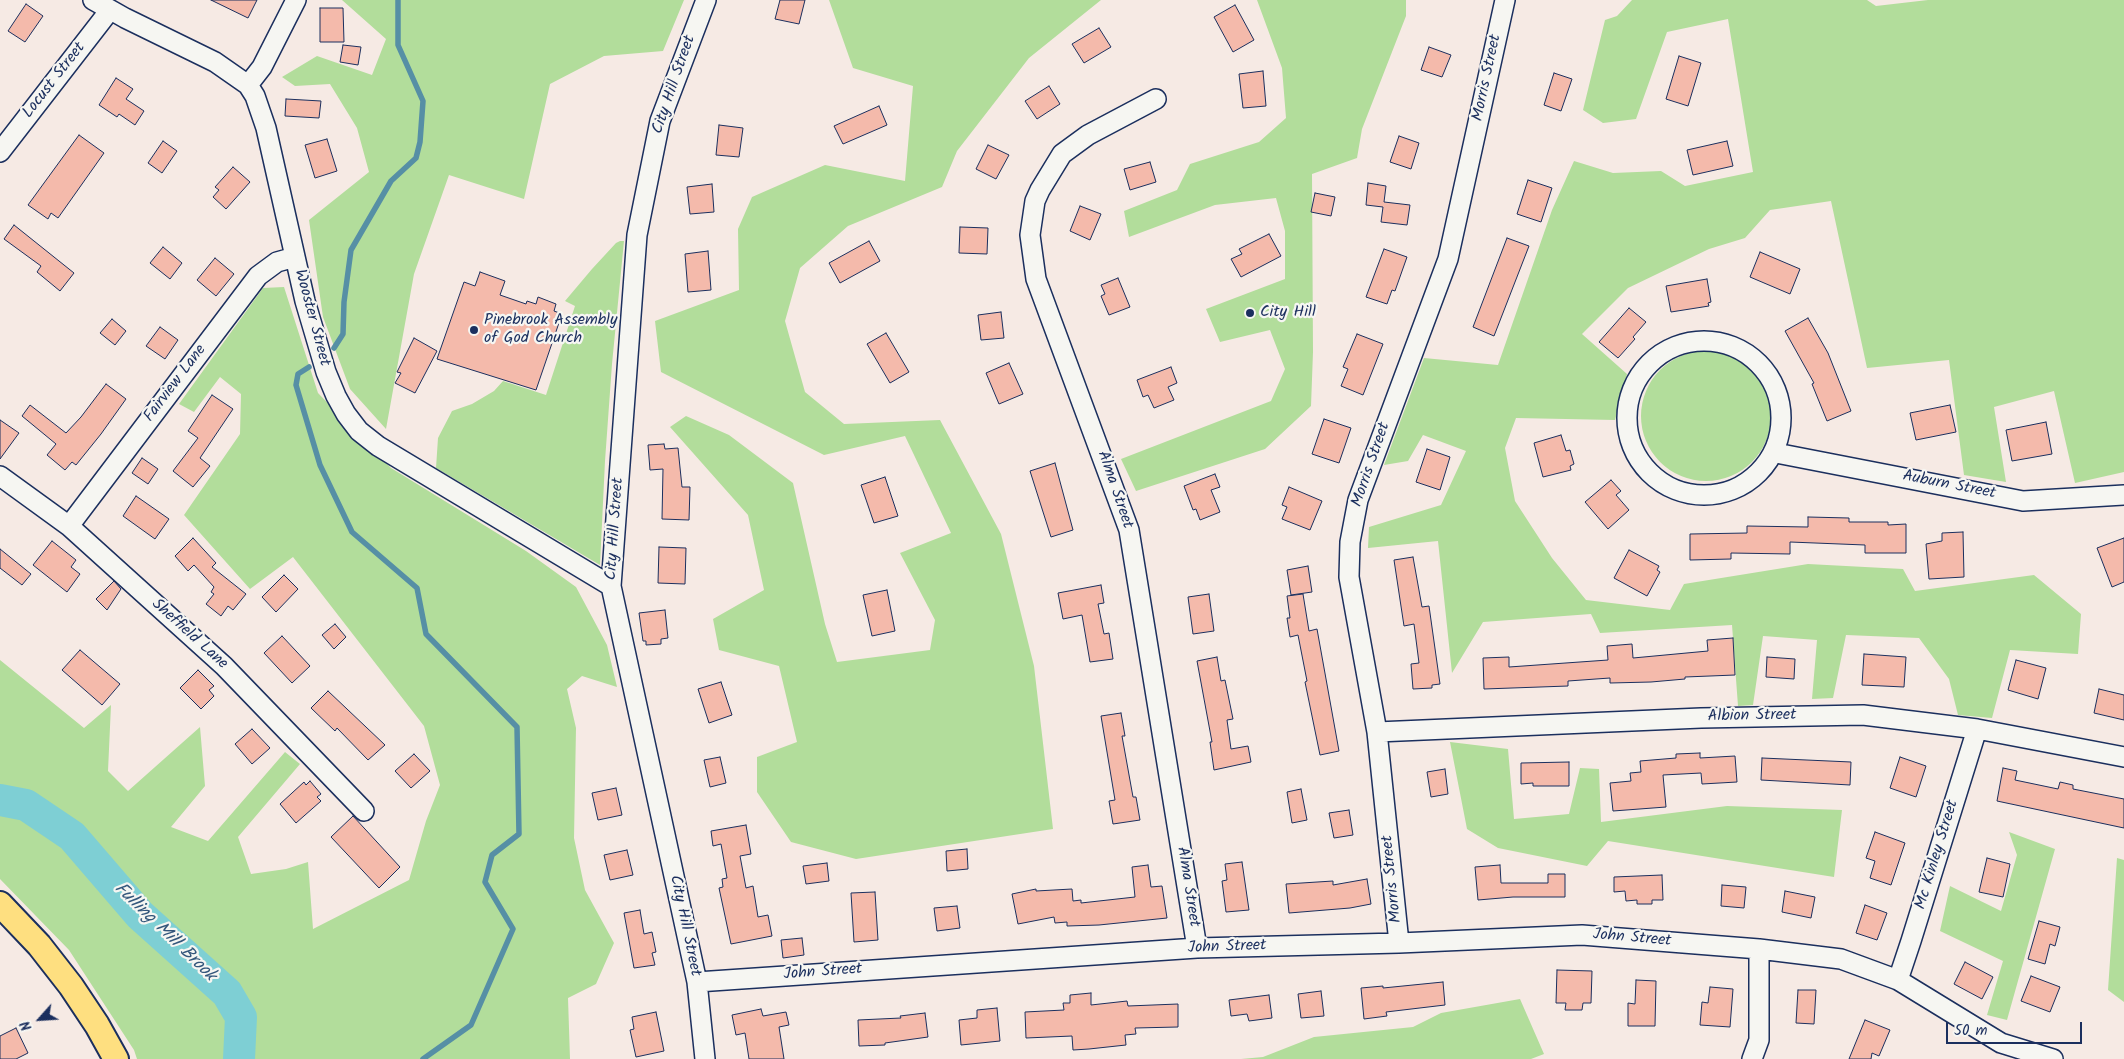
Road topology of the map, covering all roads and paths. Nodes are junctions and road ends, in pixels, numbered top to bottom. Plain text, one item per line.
1 (93, 0) edge
2 (296, 0) edge
3 (706, 0) edge
4 (1505, 0) edge
5 (110, 10) junction
6 (248, 85) junction
7 (1156, 99) dead end
8 (0, 152) edge
9 (295, 257) junction
10 (1776, 453) junction
11 (0, 476) edge
12 (2124, 494) edge
13 (68, 526) junction
14 (611, 586) junction
15 (1977, 729) junction
16 (1377, 732) junction
17 (2124, 757) edge
18 (364, 811) dead end
19 (0, 904) edge
20 (1399, 943) junction
21 (1196, 948) junction
22 (1759, 949) junction
23 (1898, 980) junction
24 (697, 982) junction
25 (116, 1059) edge
26 (705, 1059) edge
27 (1752, 1059) edge
28 (2053, 1059) edge

1 - 5 street, Wooster Street
2 - 6 street
3 - 14 street, City Hill Street
4 - 16 street, Morris Street
5 - 6 street, Wooster Street
5 - 8 street, Locust Street
6 - 9 street, Wooster Street
7 - 21 street, Alma Street
9 - 13 street, Fairview Lane
9 - 14 street, Wooster Street
10 - 10 street
10 - 12 street, Auburn Street
11 - 13 street, Sheffield Lane
13 - 18 street, Sheffield Lane
14 - 24 street, City Hill Street
15 - 16 street, Albion Street
15 - 17 street, Albion Street
15 - 23 street, Mc Kinley Street
16 - 20 street, Morris Street
19 - 25 main road
20 - 21 street, John Street
20 - 22 street, John Street
21 - 24 street, John Street
22 - 23 street, John Street
22 - 27 street
23 - 28 street, John Street
24 - 26 street, City Hill Street

